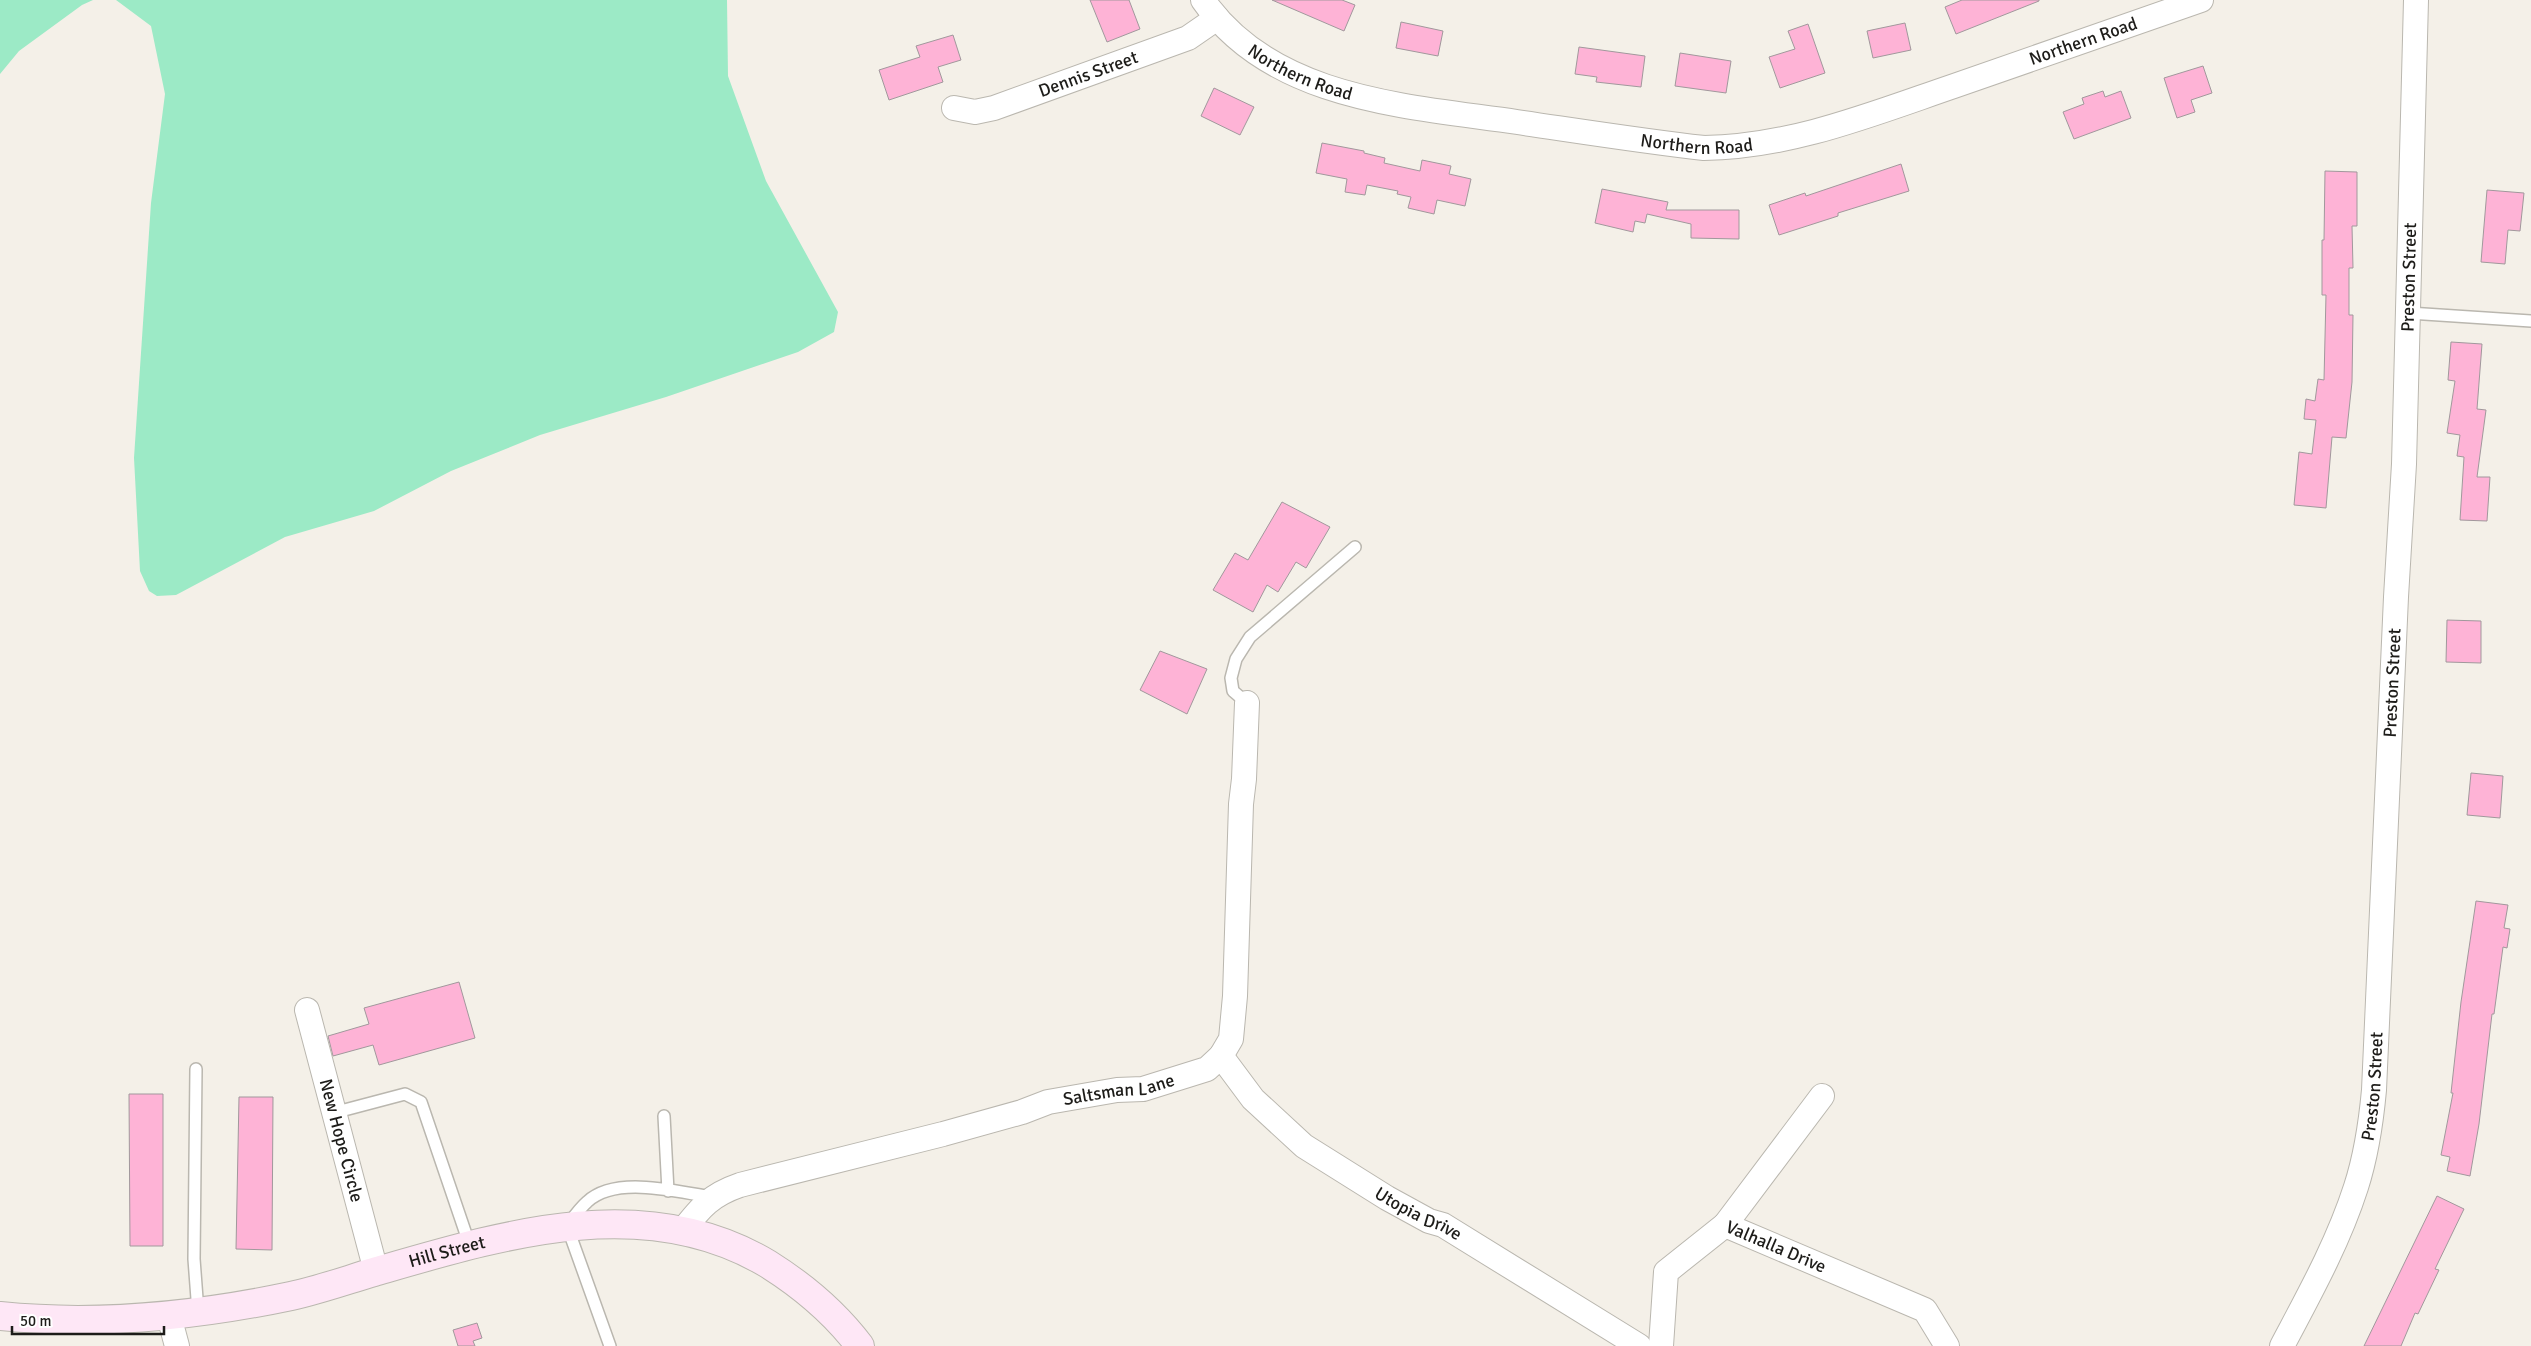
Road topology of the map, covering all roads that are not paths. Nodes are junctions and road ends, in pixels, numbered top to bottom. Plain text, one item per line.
1 (2202, 0) edge
2 (2416, 0) edge
3 (1210, 9) edge
4 (954, 108) dead end
5 (2409, 313) junction
6 (2531, 321) edge
7 (1355, 547) dead end
8 (1246, 703) joint
9 (307, 1010) dead end
10 (1222, 1056) junction
11 (196, 1069) dead end
12 (1822, 1096) dead end
13 (333, 1113) junction
14 (664, 1116) dead end
15 (668, 1191) junction
16 (712, 1197) junction
17 (1725, 1225) junction
18 (567, 1226) junction
19 (682, 1230) junction
20 (470, 1246) junction
21 (376, 1272) junction
22 (198, 1312) junction
23 (0, 1316) edge
24 (169, 1316) junction
25 (177, 1346) edge
26 (610, 1346) edge
27 (860, 1346) edge
28 (1639, 1346) edge
29 (1661, 1346) edge
30 (1947, 1346) edge
31 (2282, 1346) edge

1 - 3 street, Northern Road
2 - 5 street, Preston Street
3 - 4 street, Dennis Street
5 - 6 lane
5 - 31 street, Preston Street
7 - 8 lane
8 - 10 street
9 - 13 street, New Hope Circle
10 - 16 street, Saltsman Lane
10 - 28 street, Utopia Drive
11 - 22 lane
12 - 17 street
13 - 20 lane
13 - 21 street, New Hope Circle
14 - 15 lane
15 - 16 lane
15 - 18 lane
16 - 19 street, Saltsman Lane
17 - 29 street, Valhalla Drive
17 - 30 street, Valhalla Drive
18 - 19 street, Hill Street
18 - 20 street, Hill Street
18 - 26 lane
19 - 27 street, Hill Street
20 - 21 street, Hill Street
21 - 22 street, Hill Street
22 - 24 street, Hill Street
23 - 24 street, Hill Street
24 - 25 street

